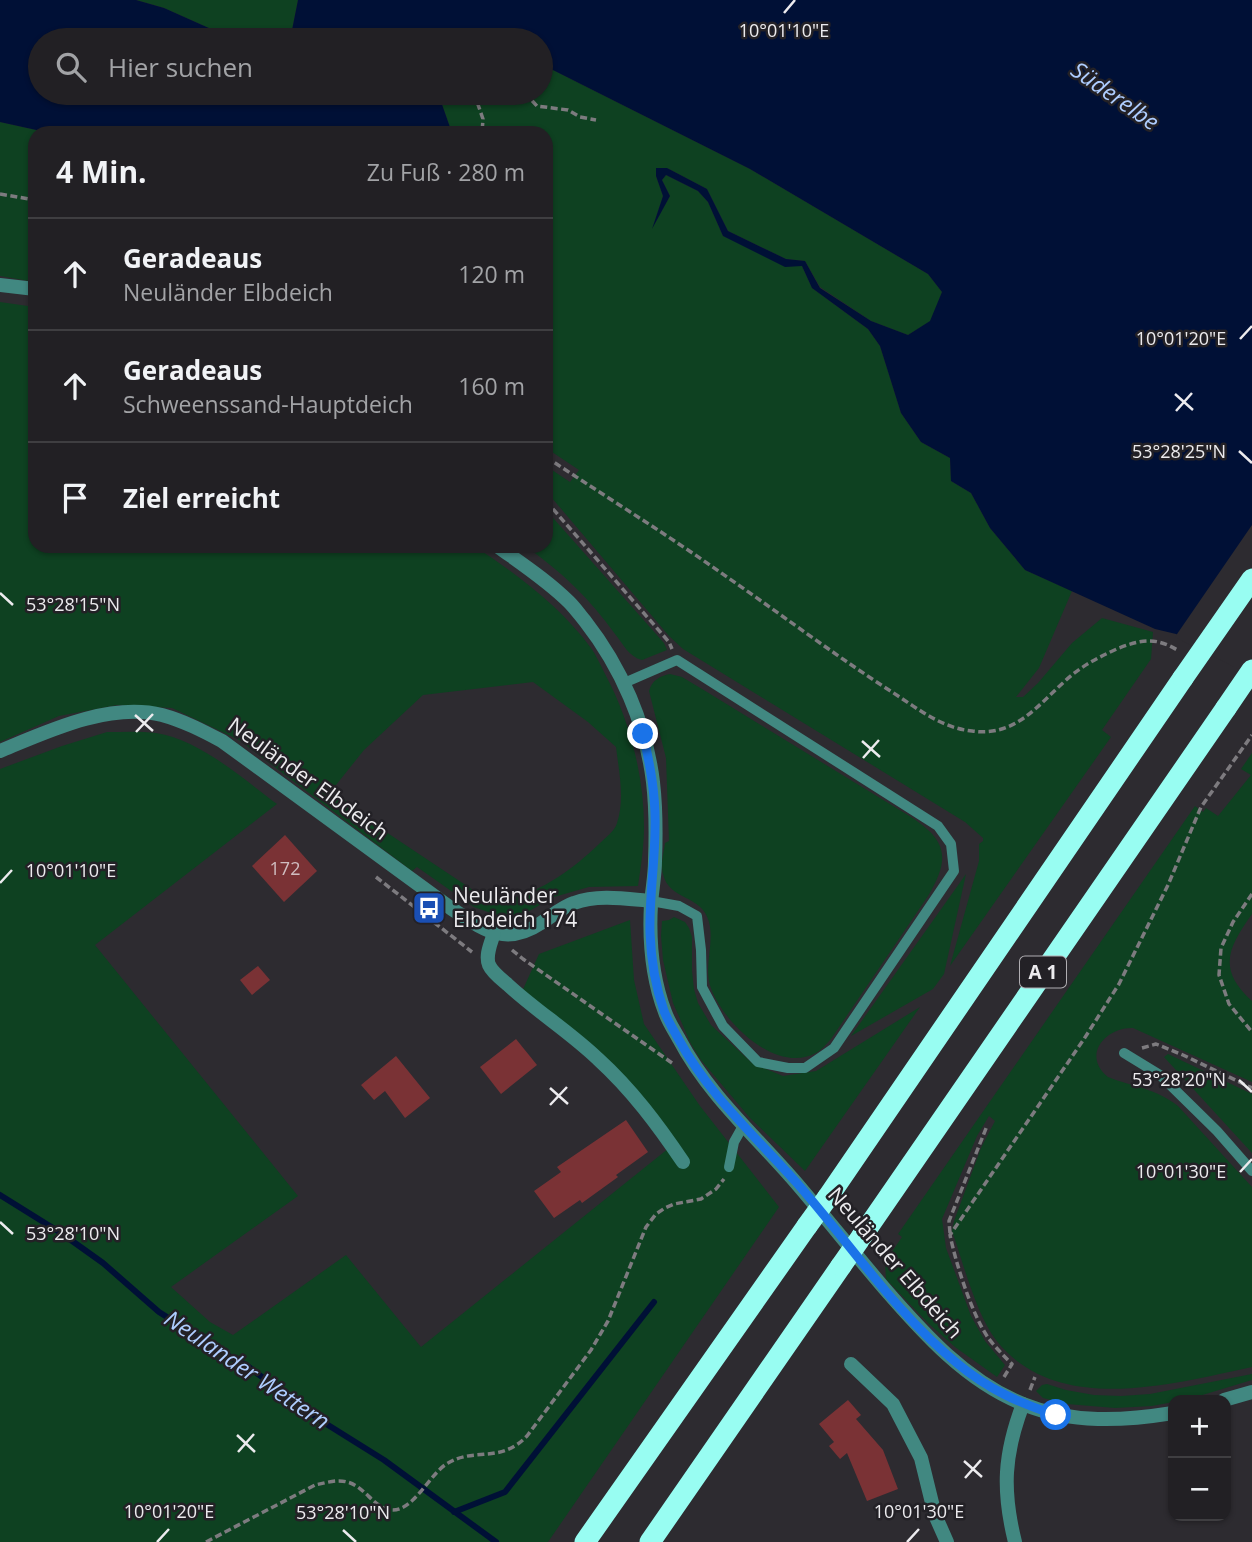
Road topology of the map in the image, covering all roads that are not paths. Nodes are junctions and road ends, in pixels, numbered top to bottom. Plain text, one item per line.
1 (0, 285) edge
2 (28, 288) edge
3 (507, 553) edge
4 (1252, 579) edge
5 (1252, 670) edge
6 (624, 683) junction
7 (0, 751) edge
8 (651, 901) junction
9 (494, 933) junction
10 (1124, 1053) road end
11 (743, 1126) junction
12 (683, 1162) dead end
13 (729, 1167) road end
14 (1252, 1171) edge
15 (851, 1364) dead end
16 (1252, 1392) edge
17 (1231, 1398) edge
18 (1023, 1404) junction
19 (1168, 1414) edge
20 (585, 1542) edge
21 (650, 1542) edge
22 (947, 1542) edge
23 (1014, 1542) edge

1 - 2 street
3 - 6 street, Neuländer Elbdeich
4 - 20 highway, A 1, bridge
5 - 21 highway, A 1, bridge
6 - 8 street, Neuländer Elbdeich
6 - 8 lane
7 - 9 street, Neuländer Elbdeich
8 - 9 street
8 - 11 street, Neuländer Elbdeich
9 - 12 street
10 - 14 lane
11 - 13 lane
11 - 18 street, Neuländer Elbdeich
15 - 22 street
16 - 17 street
18 - 19 street, Neuländer Elbdeich
18 - 23 street

